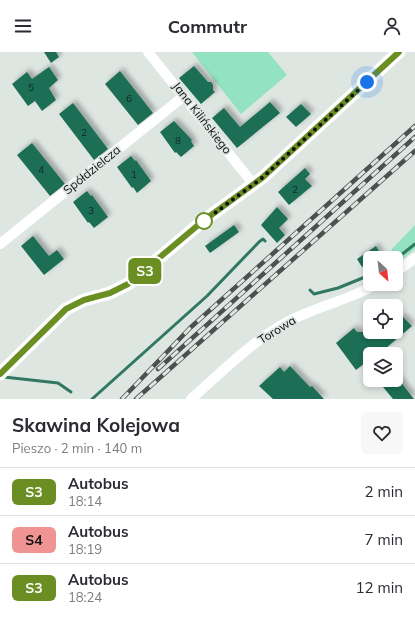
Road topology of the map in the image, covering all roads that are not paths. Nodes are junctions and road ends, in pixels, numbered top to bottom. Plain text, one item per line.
1 (148, 52) edge
2 (400, 52) edge
3 (184, 96) junction
4 (254, 185) junction
5 (0, 244) edge
6 (415, 258) edge
7 (403, 267) edge
8 (363, 291) edge
9 (2, 372) edge
10 (191, 399) edge

1 - 3 street, Jana Kilińskiego
2 - 4 street
3 - 4 street, Jana Kilińskiego
3 - 5 street, Spółdzielcza
4 - 9 street
6 - 7 street
8 - 10 street, Torowa

